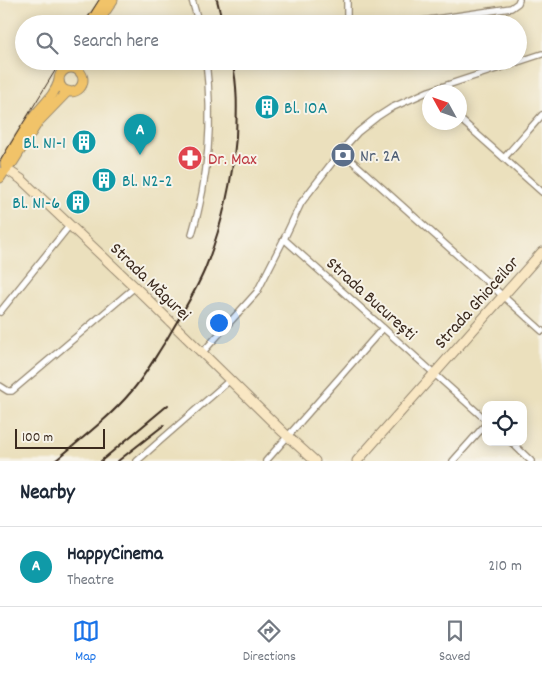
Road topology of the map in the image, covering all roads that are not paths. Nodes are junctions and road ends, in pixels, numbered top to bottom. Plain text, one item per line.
1 (105, 0) edge
2 (113, 0) edge
3 (192, 0) edge
4 (347, 0) edge
5 (519, 0) edge
6 (95, 15) edge
7 (103, 15) edge
8 (196, 15) edge
9 (348, 15) edge
10 (463, 15) edge
11 (542, 54) edge
12 (527, 59) edge
13 (64, 70) edge
14 (79, 70) edge
15 (207, 70) edge
16 (495, 70) edge
17 (59, 82) junction
18 (451, 85) edge
19 (68, 92) junction
20 (422, 95) edge
21 (542, 115) edge
22 (467, 125) edge
23 (341, 151) junction
24 (504, 158) junction
25 (6, 169) junction
26 (0, 178) edge
27 (542, 192) edge
28 (70, 225) junction
29 (192, 234) dead end
30 (284, 239) junction
31 (542, 252) edge
32 (136, 287) junction
33 (503, 296) junction
34 (0, 312) edge
35 (384, 328) junction
36 (542, 330) edge
37 (202, 352) junction
38 (434, 373) junction
39 (230, 380) junction
40 (0, 386) edge
41 (482, 416) edge
42 (482, 428) edge
43 (288, 436) junction
44 (515, 446) edge
45 (137, 461) edge
46 (266, 461) edge
47 (315, 461) edge
48 (357, 461) edge
49 (453, 461) edge
50 (531, 461) edge

1 - 6 main road
2 - 7 main road
3 - 8 street
4 - 9 street
5 - 10 street
11 - 12 street
13 - 17 main road
14 - 19 main road
15 - 29 street
16 - 18 street
17 - 19 main road
17 - 25 main road
19 - 25 main road
20 - 23 street
21 - 24 street
22 - 24 street
23 - 30 street
23 - 33 street
24 - 27 street
25 - 26 main road
25 - 28 street, Strada Măgurei
28 - 32 street, Strada Măgurei
28 - 34 street
30 - 35 street, Strada București
30 - 37 street
31 - 33 street, Strada Ghioceilor
32 - 37 street, Strada Măgurei
32 - 40 street
33 - 36 street
33 - 38 street, Strada Ghioceilor
35 - 38 street, Strada București
35 - 43 street
37 - 39 street, Strada Măgurei
38 - 41 street, Strada București
38 - 48 street, Strada Ghioceilor
39 - 43 street, Strada Măgurei
39 - 45 street
42 - 49 street
43 - 46 street
43 - 47 street, Strada Măgurei
44 - 50 street

